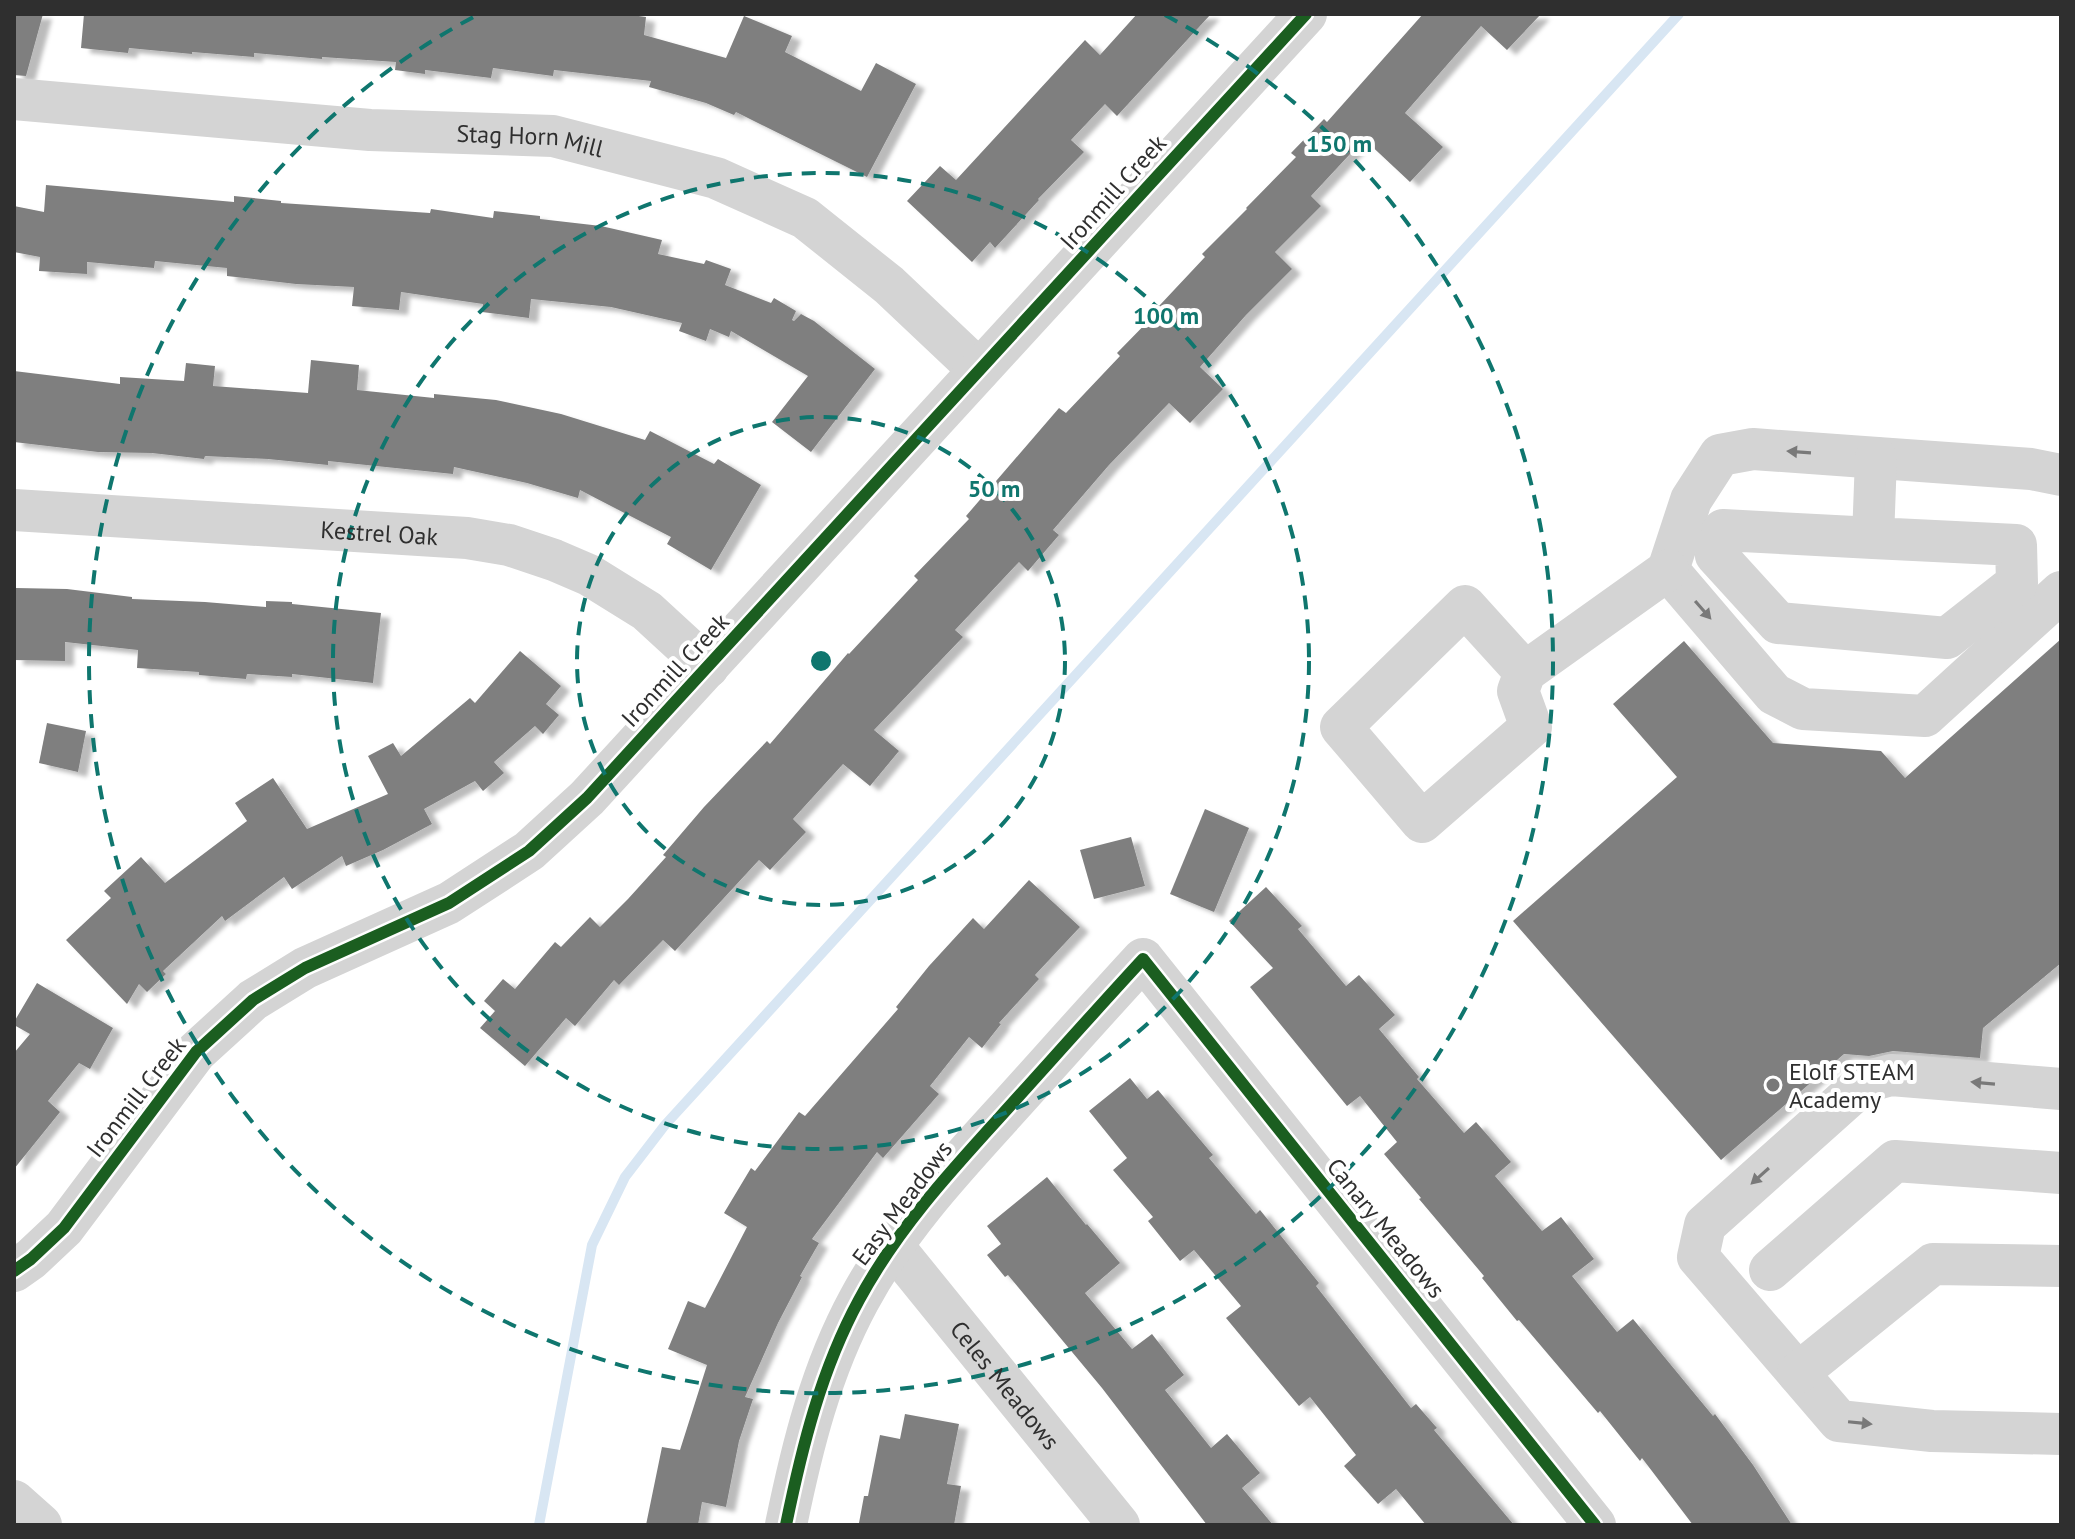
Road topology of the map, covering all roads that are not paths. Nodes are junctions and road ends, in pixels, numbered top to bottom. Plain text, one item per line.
1 (1306, 14) edge
2 (14, 99) edge
3 (979, 370) junction
4 (1876, 458) junction
5 (2061, 475) edge
6 (14, 510) edge
7 (1873, 538) junction
8 (1668, 570) junction
9 (2061, 592) edge
10 (708, 667) junction
11 (1525, 672) junction
12 (1143, 959) joint
13 (2061, 1089) edge
14 (2061, 1173) edge
15 (892, 1245) junction
16 (2061, 1266) edge
17 (1770, 1270) dead end
18 (14, 1271) edge
19 (1798, 1373) junction
20 (2061, 1434) edge
21 (14, 1501) edge
22 (41, 1525) edge
23 (786, 1525) edge
24 (1119, 1525) edge
25 (1595, 1525) edge

1 - 3 street, Ironmill Creek
2 - 3 street, Stag Horn Mill
3 - 10 street, Ironmill Creek
4 - 5 street
4 - 7 street
4 -> 8 street
6 - 10 street, Kestrel Oak
7 - 7 street
8 -> 9 street
8 - 11 street
10 - 18 street, Ironmill Creek
11 - 11 street
12 - 15 street, Easy Meadows
12 - 25 street, Canary Meadows
13 -> 19 street
14 - 17 street
15 - 23 street, Easy Meadows
15 - 24 street, Celes Meadows
16 - 19 street
19 -> 20 street
21 - 22 street

